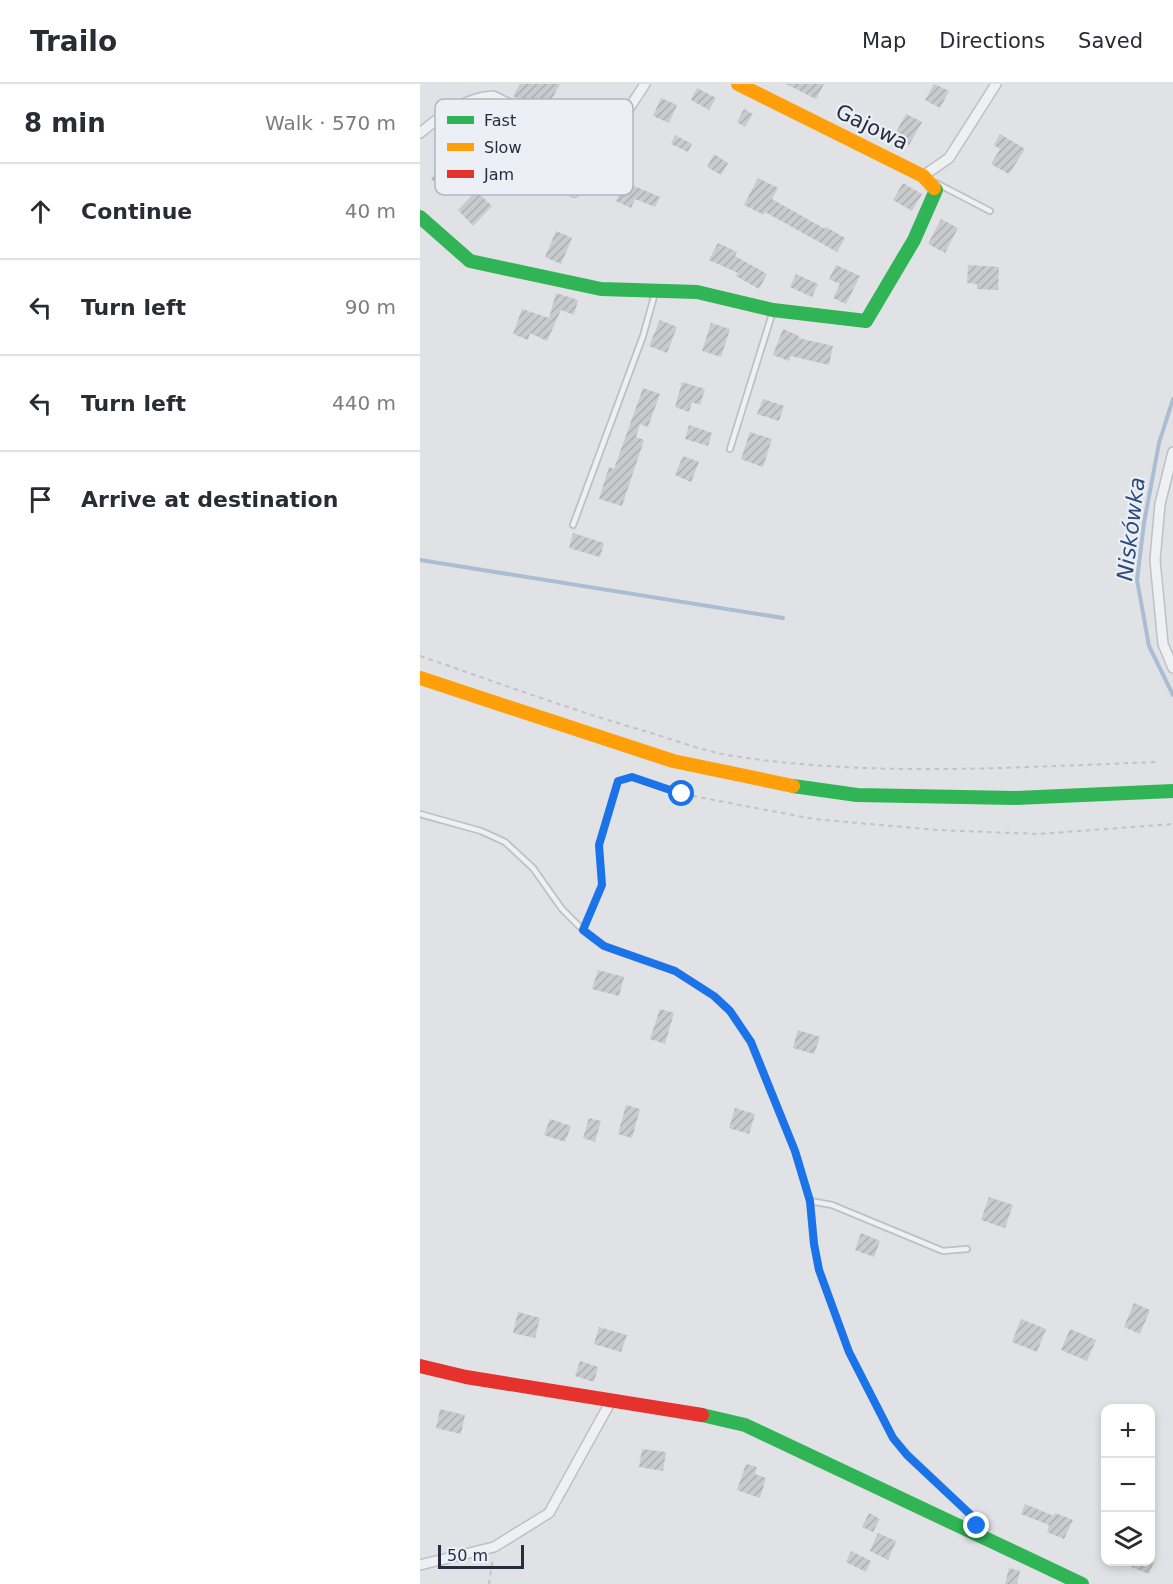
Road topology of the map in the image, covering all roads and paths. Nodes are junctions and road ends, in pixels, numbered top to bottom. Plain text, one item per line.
1 (645, 84) edge
2 (738, 84) edge
3 (996, 84) edge
4 (472, 99) edge
5 (499, 99) edge
6 (633, 103) edge
7 (435, 120) edge
8 (420, 133) edge
9 (923, 176) junction
10 (990, 211) dead end
11 (420, 217) edge
12 (655, 291) junction
13 (773, 310) junction
14 (730, 449) dead end
15 (1173, 452) edge
16 (573, 525) dead end
17 (420, 656) edge
18 (1173, 668) edge
19 (420, 678) edge
20 (1158, 762) dead end
21 (1173, 791) edge
22 (420, 814) edge
23 (1173, 824) edge
24 (583, 930) junction
25 (810, 1201) junction
26 (967, 1249) dead end
27 (420, 1366) edge
28 (611, 1401) junction
29 (978, 1535) junction
30 (494, 1547) junction
31 (420, 1565) edge
32 (489, 1584) edge
33 (1082, 1584) edge

1 - 6 street
2 - 9 street, Gajowa
3 - 9 street
4 - 5 street
7 - 8 street
9 - 10 lane
9 - 13 street
11 - 12 street
12 - 13 street
12 - 16 lane
13 - 14 lane
15 - 18 street
17 - 20 path
19 - 21 street
22 - 24 lane
23 - 24 path
24 - 25 lane
25 - 26 lane
25 - 29 lane
27 - 28 street
28 - 29 street
28 - 30 street
29 - 33 street
30 - 31 street
30 - 32 path

